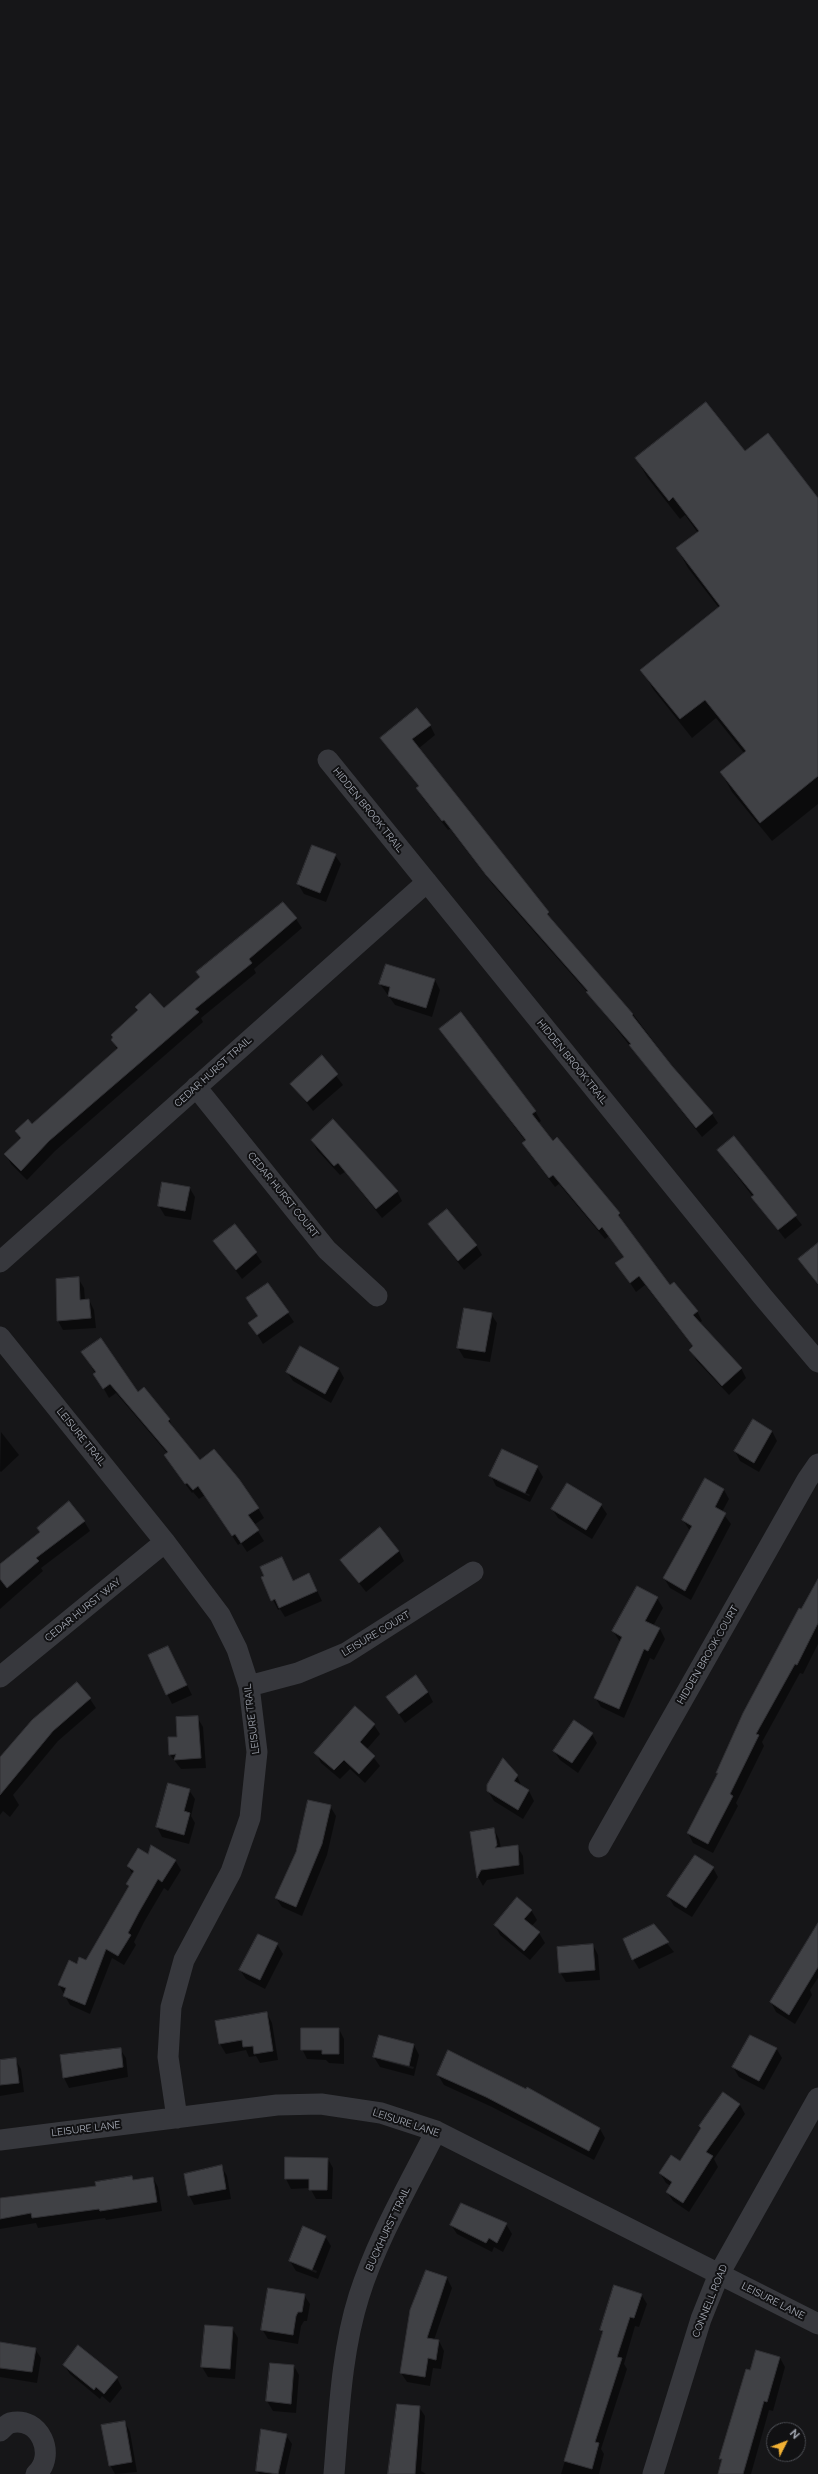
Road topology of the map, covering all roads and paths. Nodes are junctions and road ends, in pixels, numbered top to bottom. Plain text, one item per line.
1 (328, 760) dead end
2 (427, 882) junction
3 (196, 1087) junction
4 (0, 1262) edge
5 (377, 1296) dead end
6 (0, 1337) edge
7 (818, 1362) edge
8 (818, 1464) edge
9 (165, 1542) junction
10 (473, 1572) dead end
11 (0, 1677) edge
12 (249, 1686) junction
13 (599, 1847) dead end
14 (818, 2098) edge
15 (177, 2118) junction
16 (436, 2131) junction
17 (0, 2140) edge
18 (719, 2274) junction
19 (818, 2324) edge
20 (0, 2431) edge
21 (36, 2474) edge
22 (334, 2474) edge
23 (653, 2474) edge

1 - 2 street, HIDDEN BROOK TRAIL
2 - 3 street, CEDAR HURST TRAIL
2 - 7 street, HIDDEN BROOK TRAIL
3 - 4 street, CEDAR HURST TRAIL
3 - 5 street, CEDAR HURST COURT
6 - 9 street, LEISURE TRAIL
8 - 13 street, HIDDEN BROOK COURT
9 - 11 street, CEDAR HURST WAY
9 - 12 street, LEISURE TRAIL
10 - 12 street, LEISURE COURT
12 - 15 street, LEISURE TRAIL
14 - 18 street, CONNELL ROAD
15 - 16 street, LEISURE LANE
15 - 17 street, LEISURE LANE
16 - 18 street, LEISURE LANE
16 - 22 street, BUCKHURST TRAIL
18 - 19 street, LEISURE LANE
18 - 23 street, CONNELL ROAD
20 - 21 street

